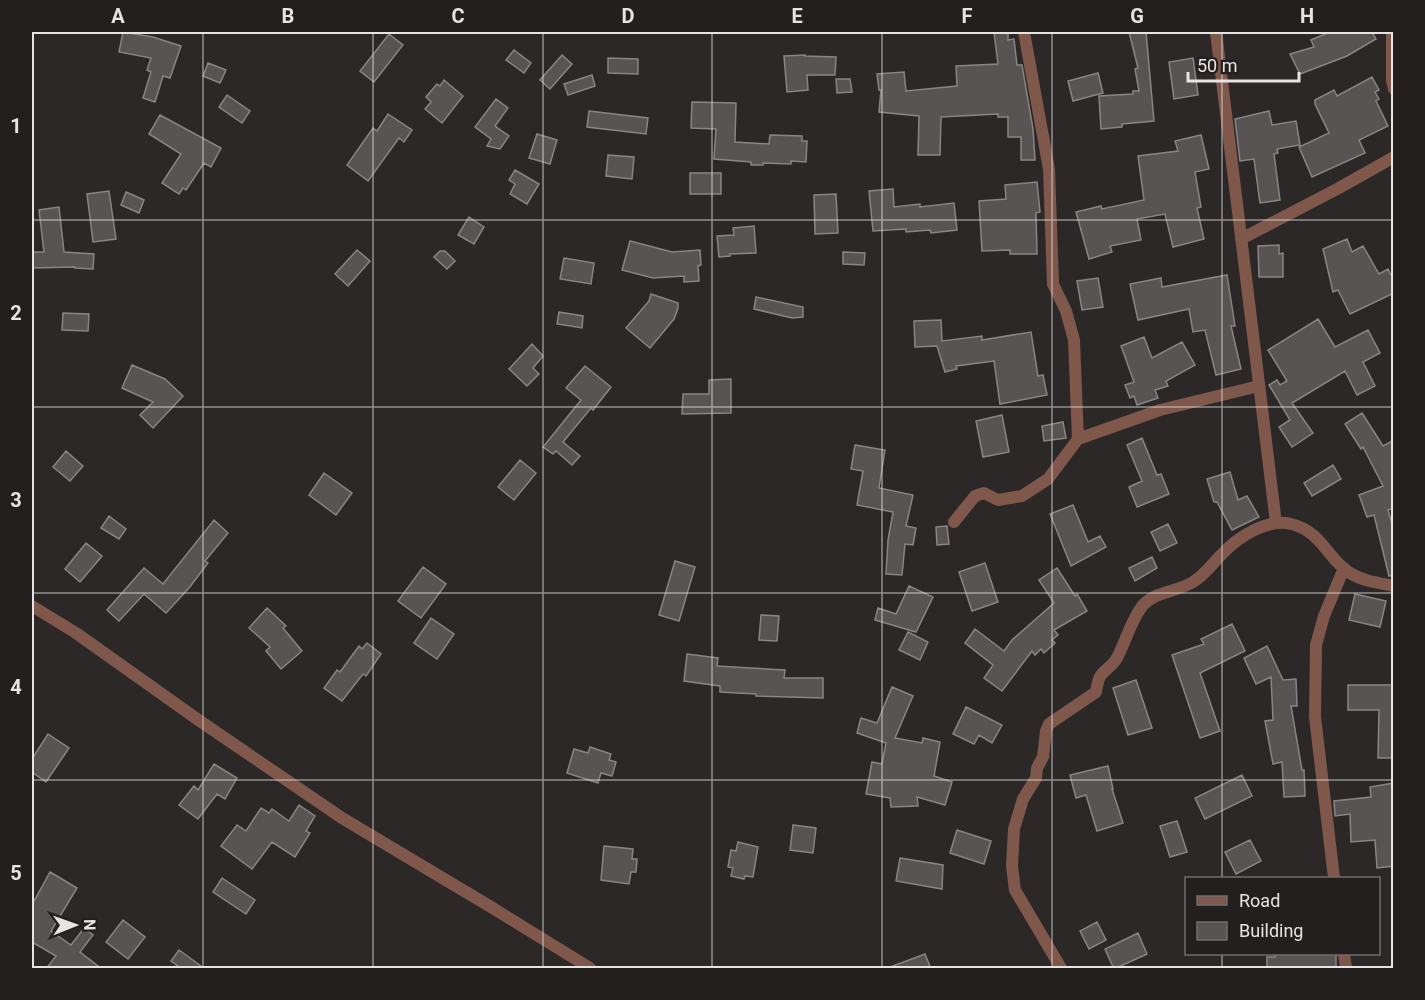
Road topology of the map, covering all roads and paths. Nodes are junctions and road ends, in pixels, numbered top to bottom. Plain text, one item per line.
1 (1024, 32) edge
2 (1216, 32) edge
3 (1392, 32) edge
4 (1394, 89) edge
5 (1394, 157) edge
6 (1241, 239) junction
7 (1259, 386) junction
8 (1078, 439) junction
9 (954, 522) dead end
10 (1276, 523) junction
11 (1344, 568) junction
12 (1394, 586) edge
13 (32, 606) edge
14 (1334, 877) edge
15 (590, 969) edge
16 (1061, 969) edge

1 - 8 street
2 - 6 street
3 - 4 street
5 - 6 street
6 - 7 street
7 - 8 street
7 - 10 street
8 - 9 street
10 - 11 street
10 - 16 street
11 - 12 street
11 - 14 street
13 - 15 street

